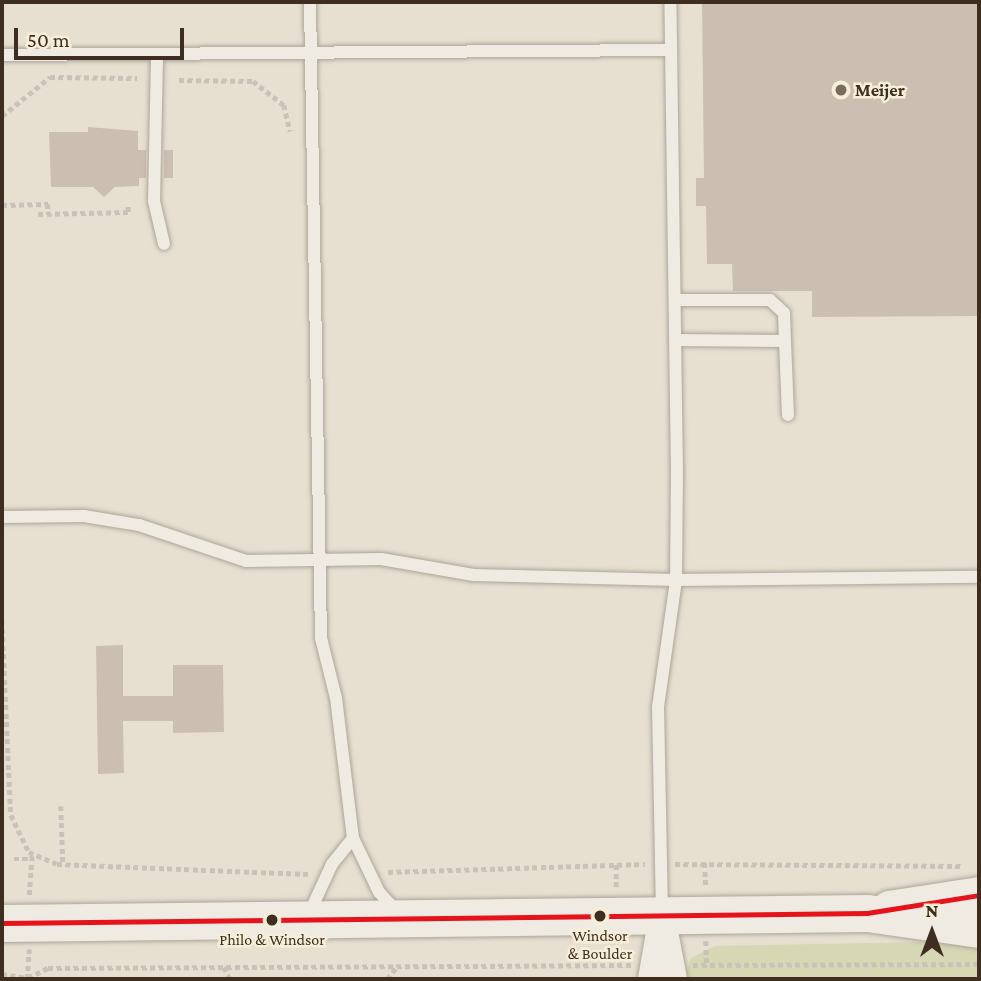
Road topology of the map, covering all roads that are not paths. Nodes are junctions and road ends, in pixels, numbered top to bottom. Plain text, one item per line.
1 (310, 2) edge
2 (670, 2) edge
3 (669, 50) junction
4 (312, 53) junction
5 (2, 55) edge
6 (157, 58) junction
7 (164, 244) dead end
8 (675, 300) junction
9 (675, 340) junction
10 (785, 341) junction
11 (788, 415) dead end
12 (2, 517) edge
13 (318, 565) junction
14 (979, 577) edge
15 (676, 580) junction
16 (353, 838) junction
17 (979, 895) edge
18 (867, 913) junction
19 (662, 916) junction
20 (403, 919) junction
21 (305, 922) junction
22 (2, 923) edge
23 (979, 929) edge
24 (642, 972) edge
25 (682, 972) edge

1 - 4 lane
2 - 3 lane
3 - 4 lane
3 - 8 lane
4 - 6 lane
4 - 13 lane
5 - 6 lane
6 - 7 lane
8 - 9 lane
8 - 10 lane
9 - 10 lane
9 - 15 lane
10 - 11 lane
12 - 13 lane
13 - 15 lane
13 - 16 lane
14 - 15 lane
15 - 19 lane
16 - 20 lane
16 - 21 lane
17 - 18 main road
18 - 19 main road
18 - 23 main road
19 - 20 main road
19 - 24 street
19 - 25 street
20 - 21 main road
21 - 22 main road

